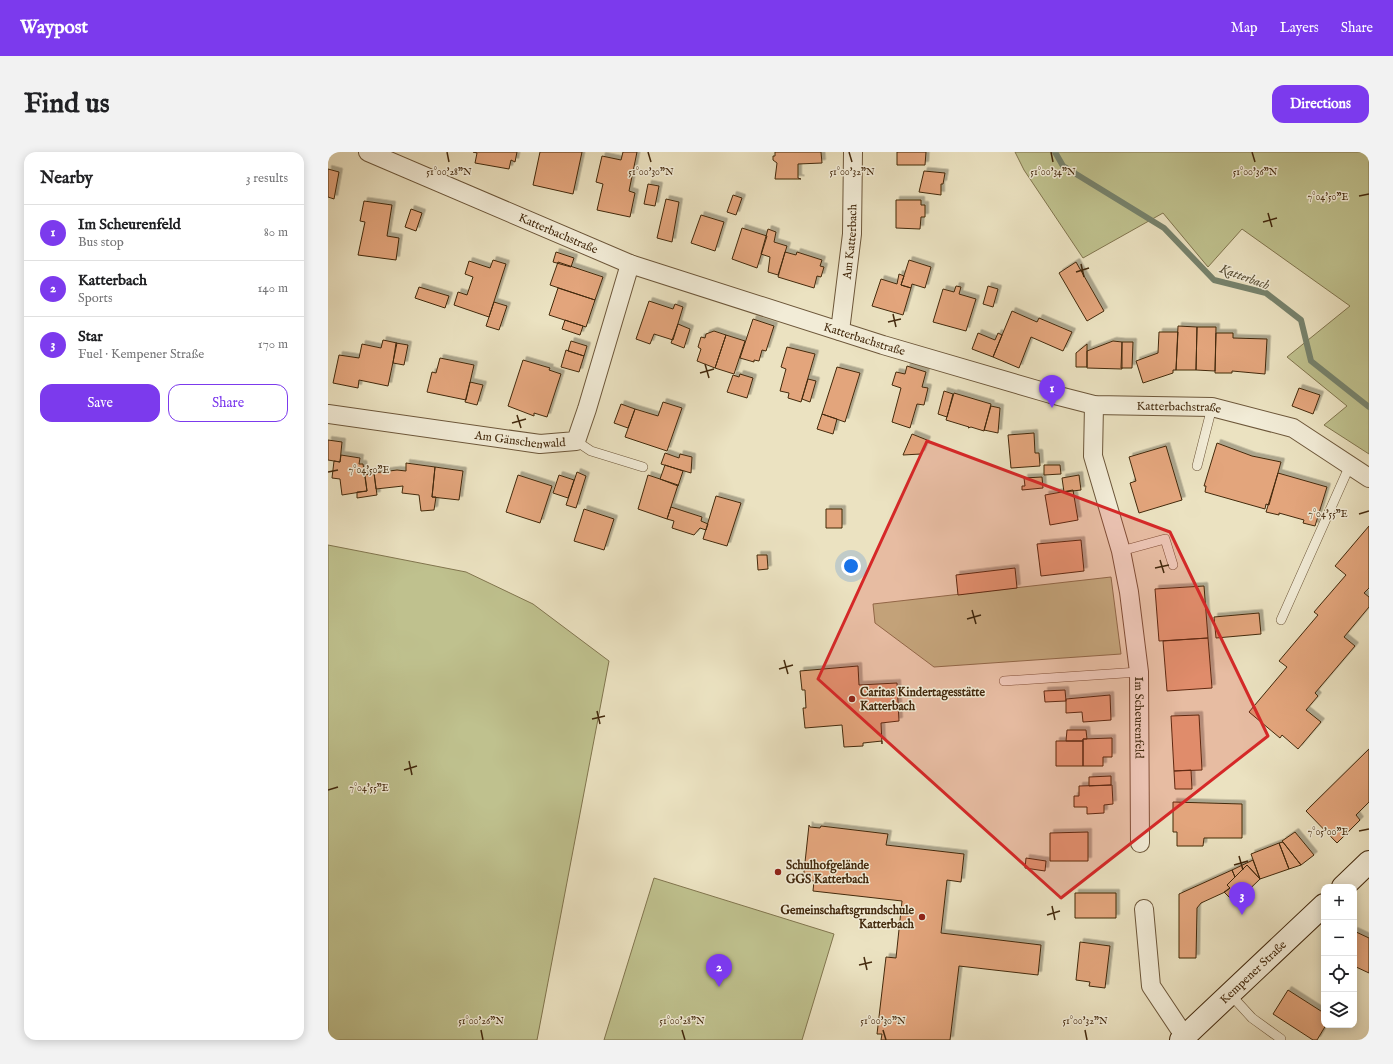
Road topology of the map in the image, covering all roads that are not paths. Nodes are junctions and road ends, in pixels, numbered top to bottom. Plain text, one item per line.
1 (368, 152) edge
2 (853, 152) edge
3 (630, 264) junction
4 (840, 331) junction
5 (1094, 405) junction
6 (1212, 407) junction
7 (328, 414) edge
8 (576, 441) junction
9 (1350, 465) junction
10 (1197, 466) dead end
11 (643, 467) dead end
12 (1369, 478) edge
13 (1121, 551) junction
14 (1173, 565) dead end
15 (1281, 620) dead end
16 (1139, 672) junction
17 (1004, 681) dead end
18 (1140, 843) dead end
19 (1369, 862) edge
20 (1346, 884) edge
21 (1321, 908) edge
22 (1144, 909) dead end
23 (1230, 994) junction
24 (1183, 1038) edge
25 (1281, 1039) edge

1 - 3 street, Katterbachstraße
2 - 4 street, Am Katterbach
3 - 4 street, Katterbachstraße
3 - 8 street, Am Gänschenwald
4 - 5 street, Katterbachstraße
5 - 6 street, Katterbachstraße
5 - 13 street, Im Scheurenfeld
6 - 9 street, Katterbachstraße
6 - 10 lane
7 - 8 street, Am Gänschenwald
8 - 11 lane
9 - 12 street, Katterbachstraße
9 - 15 lane
13 - 14 lane
13 - 16 street, Im Scheurenfeld
16 - 17 lane
16 - 18 street, Im Scheurenfeld
19 - 20 main road
21 - 23 main road, Kempener Straße
22 - 24 street
23 - 24 main road, Kempener Straße
23 - 25 lane

